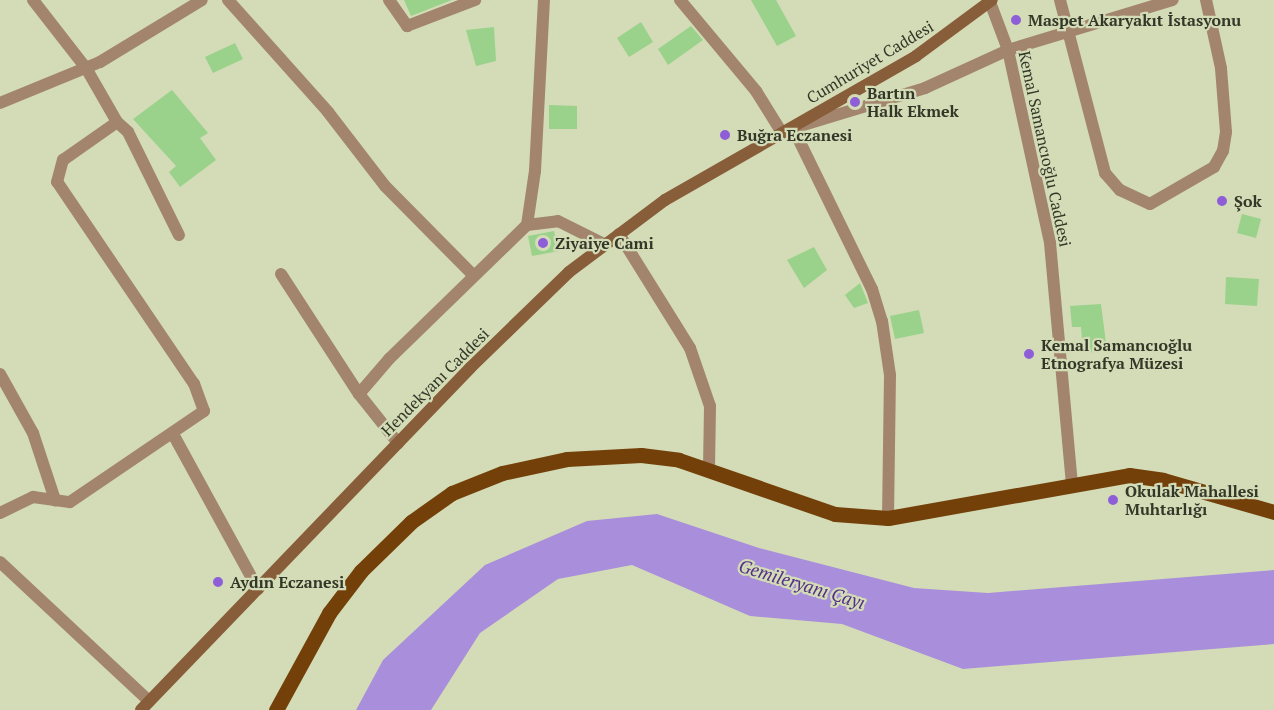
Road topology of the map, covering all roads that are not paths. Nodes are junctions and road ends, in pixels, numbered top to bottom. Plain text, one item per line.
1 (33, 0) edge
2 (202, 0) edge
3 (228, 0) edge
4 (389, 0) edge
5 (475, 0) edge
6 (544, 0) edge
7 (680, 0) edge
8 (1060, 0) edge
9 (1173, 0) edge
10 (1206, 0) edge
11 (991, 1) edge
12 (1068, 32) junction
13 (1008, 50) junction
14 (86, 68) junction
15 (0, 103) edge
16 (117, 122) junction
17 (788, 130) junction
18 (527, 225) junction
19 (619, 234) junction
20 (179, 235) dead end
21 (604, 244) junction
22 (281, 273) dead end
23 (473, 275) junction
24 (0, 374) edge
25 (359, 394) junction
26 (173, 434) junction
27 (398, 443) junction
28 (709, 471) junction
29 (1072, 484) junction
30 (54, 500) junction
31 (1274, 512) edge
32 (0, 513) edge
33 (888, 518) junction
34 (0, 562) edge
35 (258, 589) junction
36 (145, 706) edge
37 (276, 710) edge

1 - 14 street
2 - 14 street
3 - 23 street
4 - 5 street
6 - 18 street
7 - 17 street
8 - 12 street
9 - 12 street
10 - 12 street
11 - 13 street, Kemal Samancıoğlu Caddesi
11 - 17 main road, Cumhuriyet Caddesi
12 - 13 street
13 - 17 street
13 - 29 street, Kemal Samancıoğlu Caddesi
14 - 15 street
14 - 16 street
16 - 20 street
16 - 26 street
17 - 19 main road, Hendekyanı Caddesi
17 - 33 street
18 - 21 street
18 - 23 street
19 - 21 main road, Hendekyanı Caddesi
19 - 28 street
21 - 27 main road, Hendekyanı Caddesi
22 - 25 street
23 - 25 street
24 - 30 street
25 - 27 street
26 - 30 street
26 - 35 street
27 - 35 main road, Hendekyanı Caddesi
28 - 33 main road
28 - 37 main road
29 - 31 main road
29 - 33 main road
30 - 32 street
34 - 36 street
35 - 36 main road, Hendekyanı Caddesi

